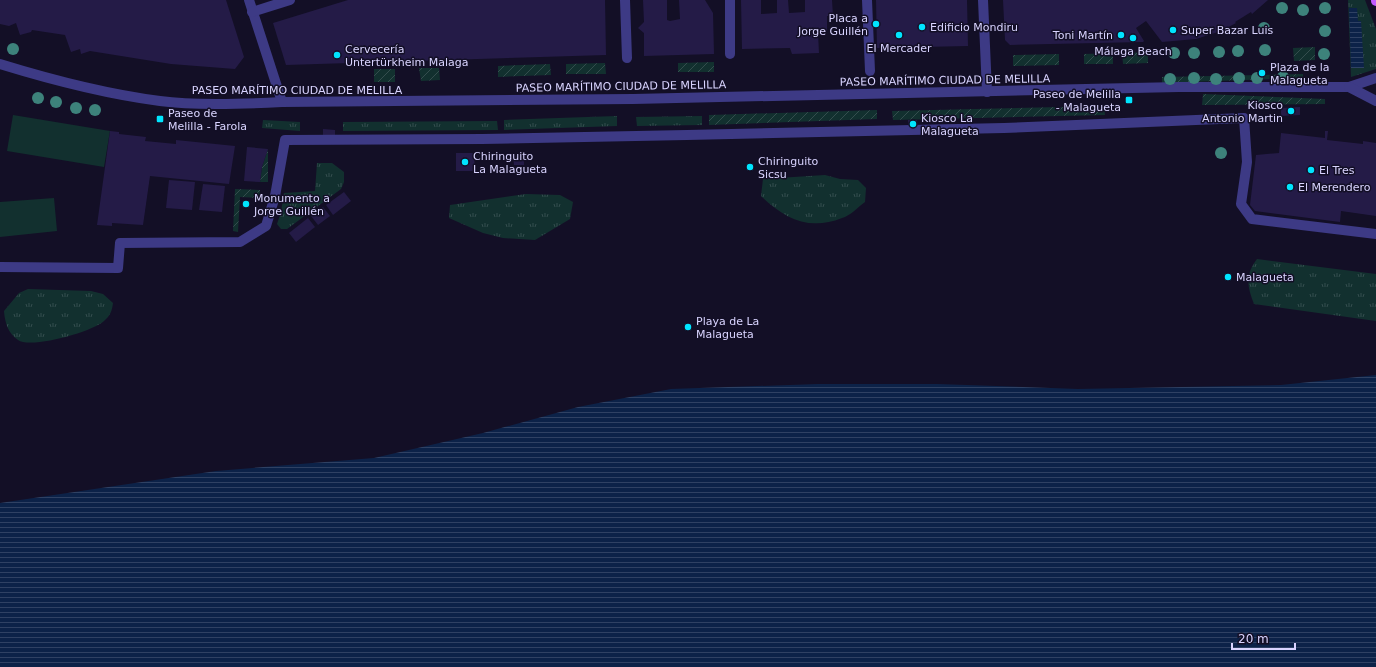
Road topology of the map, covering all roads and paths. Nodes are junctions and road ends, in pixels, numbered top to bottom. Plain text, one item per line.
1 (249, 0) edge
2 (290, 0) edge
3 (625, 0) edge
4 (730, 0) edge
5 (867, 0) edge
6 (983, 0) edge
7 (252, 12) junction
8 (730, 54) dead end
9 (627, 58) dead end
10 (0, 64) edge
11 (870, 71) dead end
12 (1376, 78) edge
13 (1349, 88) junction
14 (987, 92) junction
15 (1376, 101) edge
16 (282, 102) junction
17 (1376, 234) edge
18 (0, 267) edge

1 - 7 street
2 - 7 street
3 - 9 street
4 - 8 street
5 - 11 street
6 - 14 street
7 - 16 street
10 - 16 street, PASEO MARÍTIMO CIUDAD DE MELILLA
12 - 13 street
13 - 14 street, PASEO MARÍTIMO CIUDAD DE MELILLA
13 - 15 street
14 - 16 street, PASEO MARÍTIMO CIUDAD DE MELILLA
17 - 18 street

